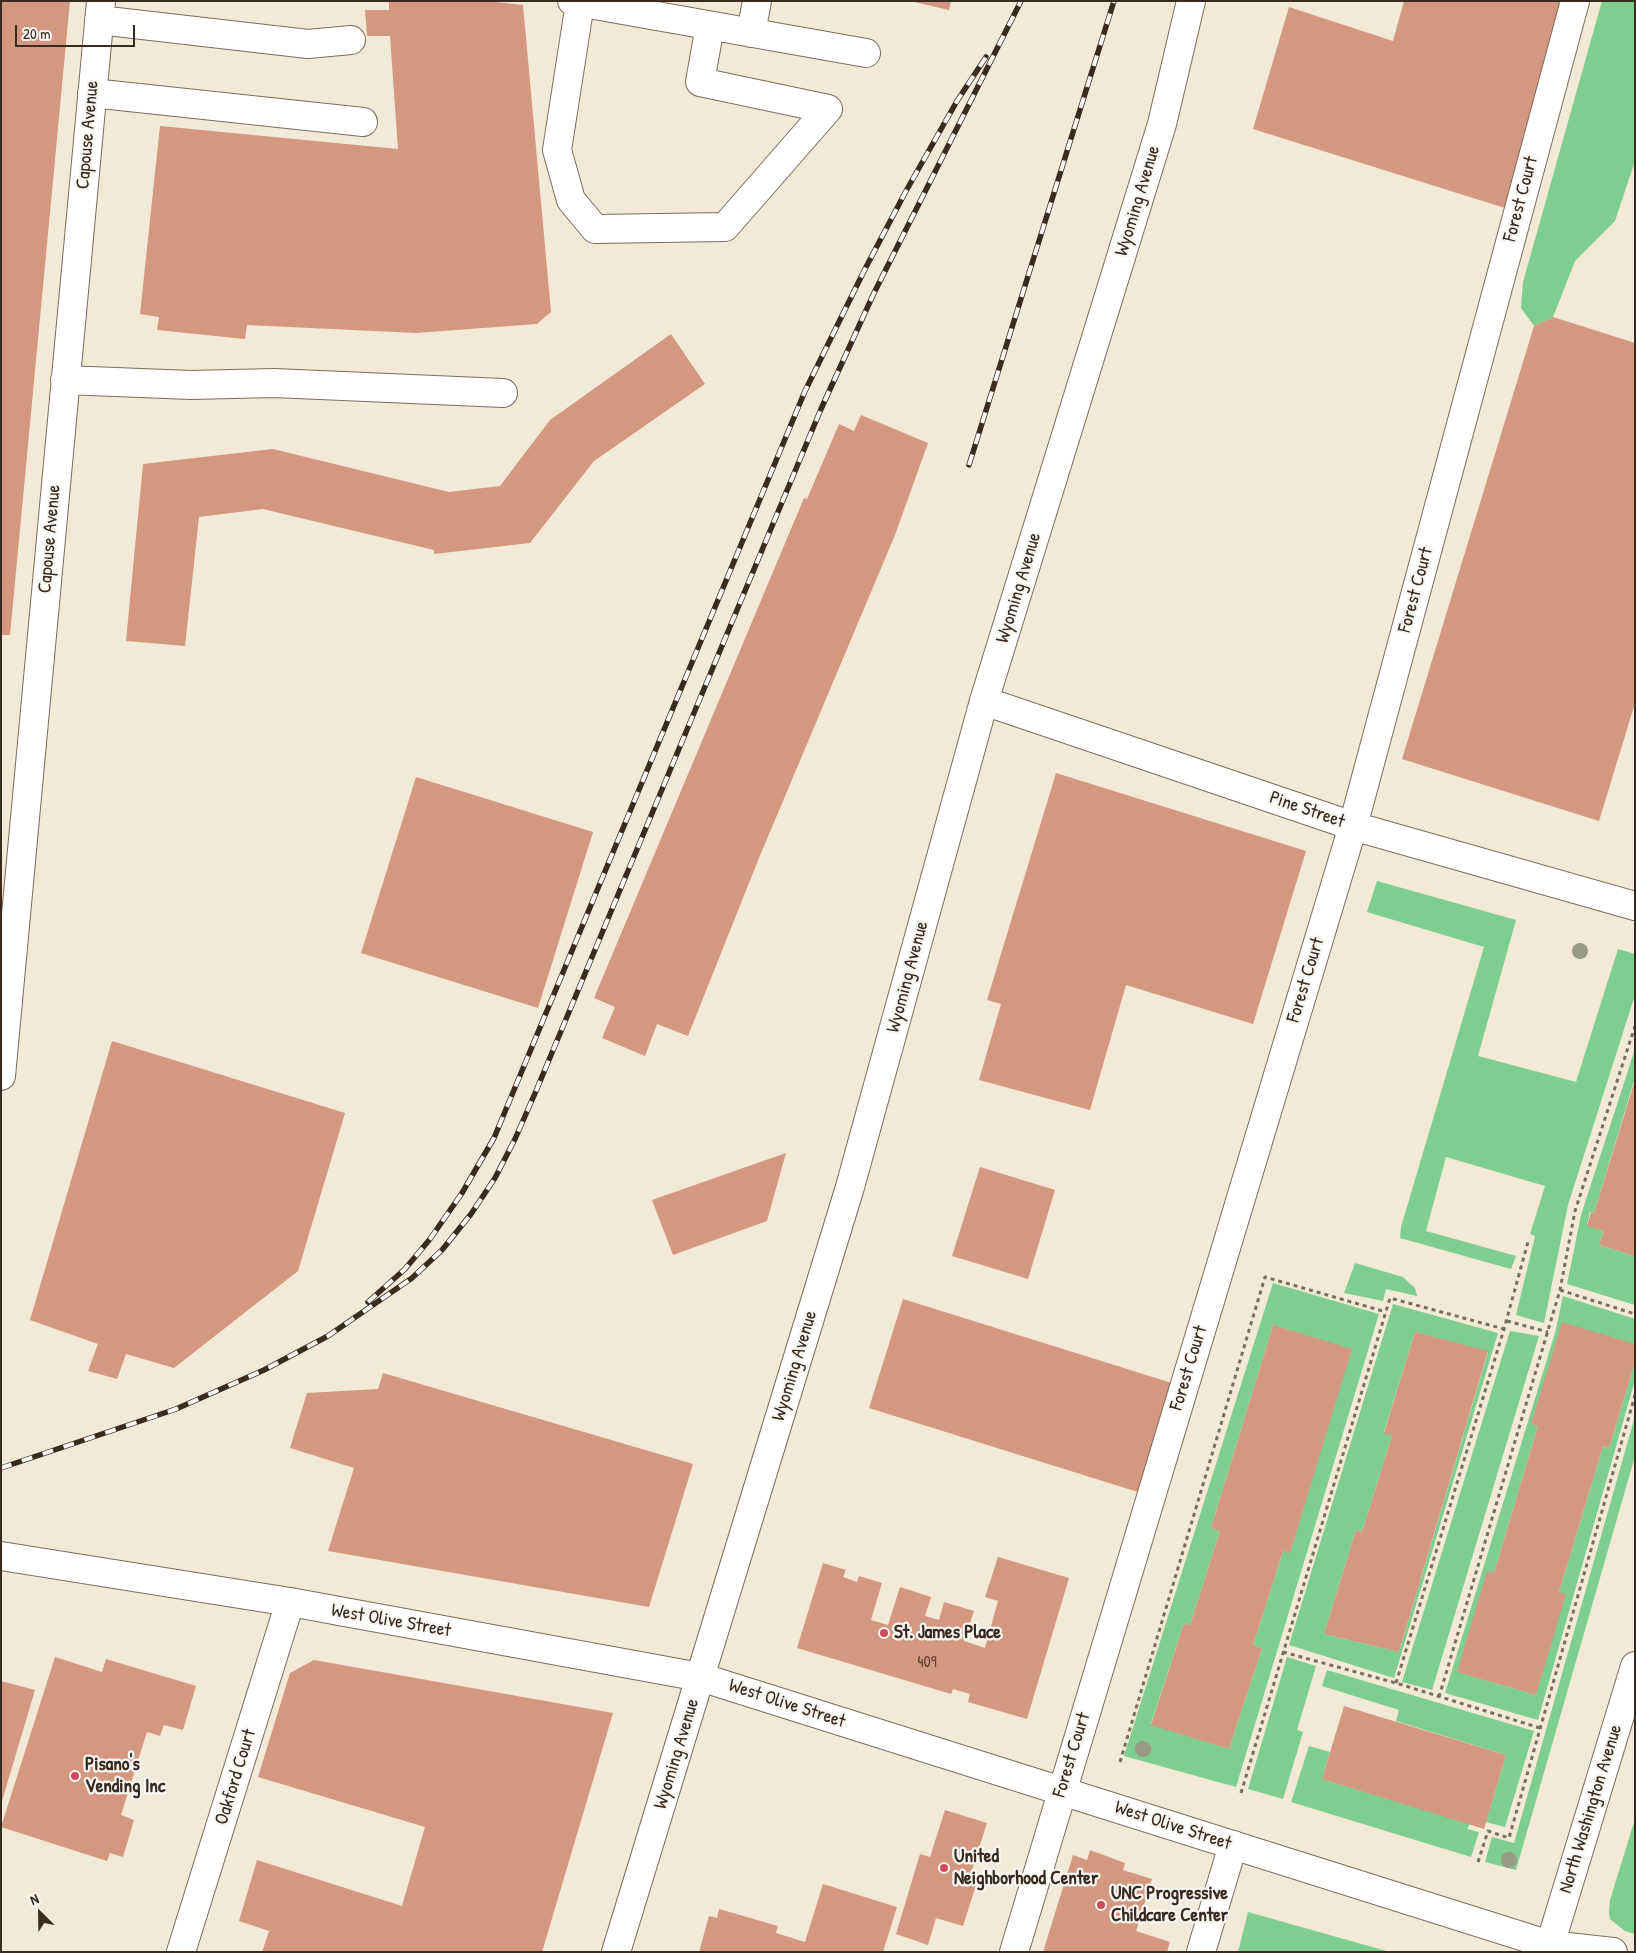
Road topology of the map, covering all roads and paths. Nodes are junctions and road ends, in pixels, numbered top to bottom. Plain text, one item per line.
1 (757, 1) edge
2 (1191, 1) edge
3 (1574, 1) edge
4 (576, 2) edge
5 (100, 11) edge
6 (710, 26) junction
7 (751, 33) junction
8 (351, 40) dead end
9 (866, 53) dead end
10 (92, 93) junction
11 (362, 122) dead end
12 (65, 380) junction
13 (503, 393) dead end
14 (984, 701) junction
15 (1353, 826) junction
16 (1635, 906) edge
17 (1635, 1026) edge
18 (1, 1076) edge
19 (1528, 1242) dead end
20 (1560, 1290) junction
21 (1386, 1312) junction
22 (1635, 1314) edge
23 (1507, 1321) junction
24 (1504, 1329) junction
25 (1548, 1332) junction
26 (1635, 1395) edge
27 (1, 1556) edge
28 (290, 1602) junction
29 (1283, 1652) junction
30 (1635, 1666) edge
31 (700, 1676) junction
32 (1396, 1683) junction
33 (1438, 1697) junction
34 (1540, 1728) junction
35 (1120, 1762) dead end
36 (1062, 1791) junction
37 (1241, 1793) dead end
38 (1233, 1845) junction
39 (1478, 1862) dead end
40 (1549, 1948) edge
41 (181, 1952) edge
42 (616, 1952) edge
43 (1014, 1952) edge
44 (1202, 1952) edge
45 (1613, 1952) edge

1 - 7 main road
2 - 14 main road, Wyoming Avenue
3 - 15 main road, Forest Court
4 - 6 main road
4 - 6 main road
5 - 8 main road
5 - 10 main road, Capouse Avenue
6 - 7 main road
7 - 9 main road
10 - 11 main road
10 - 12 main road, Capouse Avenue
12 - 13 main road
12 - 18 main road, Capouse Avenue
14 - 15 main road, Pine Street
14 - 31 main road, Wyoming Avenue
15 - 16 main road, Pine Street
15 - 36 main road, Forest Court
17 - 20 path
19 - 23 path
20 - 22 path
20 - 25 path
21 - 24 path
21 - 29 path
21 - 35 path
23 - 24 path
23 - 25 path
24 - 32 path
25 - 33 path
26 - 34 path
27 - 28 main road, West Olive Street
28 - 31 main road, West Olive Street
28 - 41 main road, Oakford Court
29 - 32 path
29 - 37 path
30 - 40 main road, North Washington Avenue
31 - 36 main road, West Olive Street
31 - 42 main road, Wyoming Avenue
32 - 33 path
33 - 34 path
34 - 39 path
36 - 38 main road, West Olive Street
36 - 43 main road, Forest Court
38 - 40 main road, West Olive Street
38 - 44 main road
40 - 45 main road, West Olive Street

